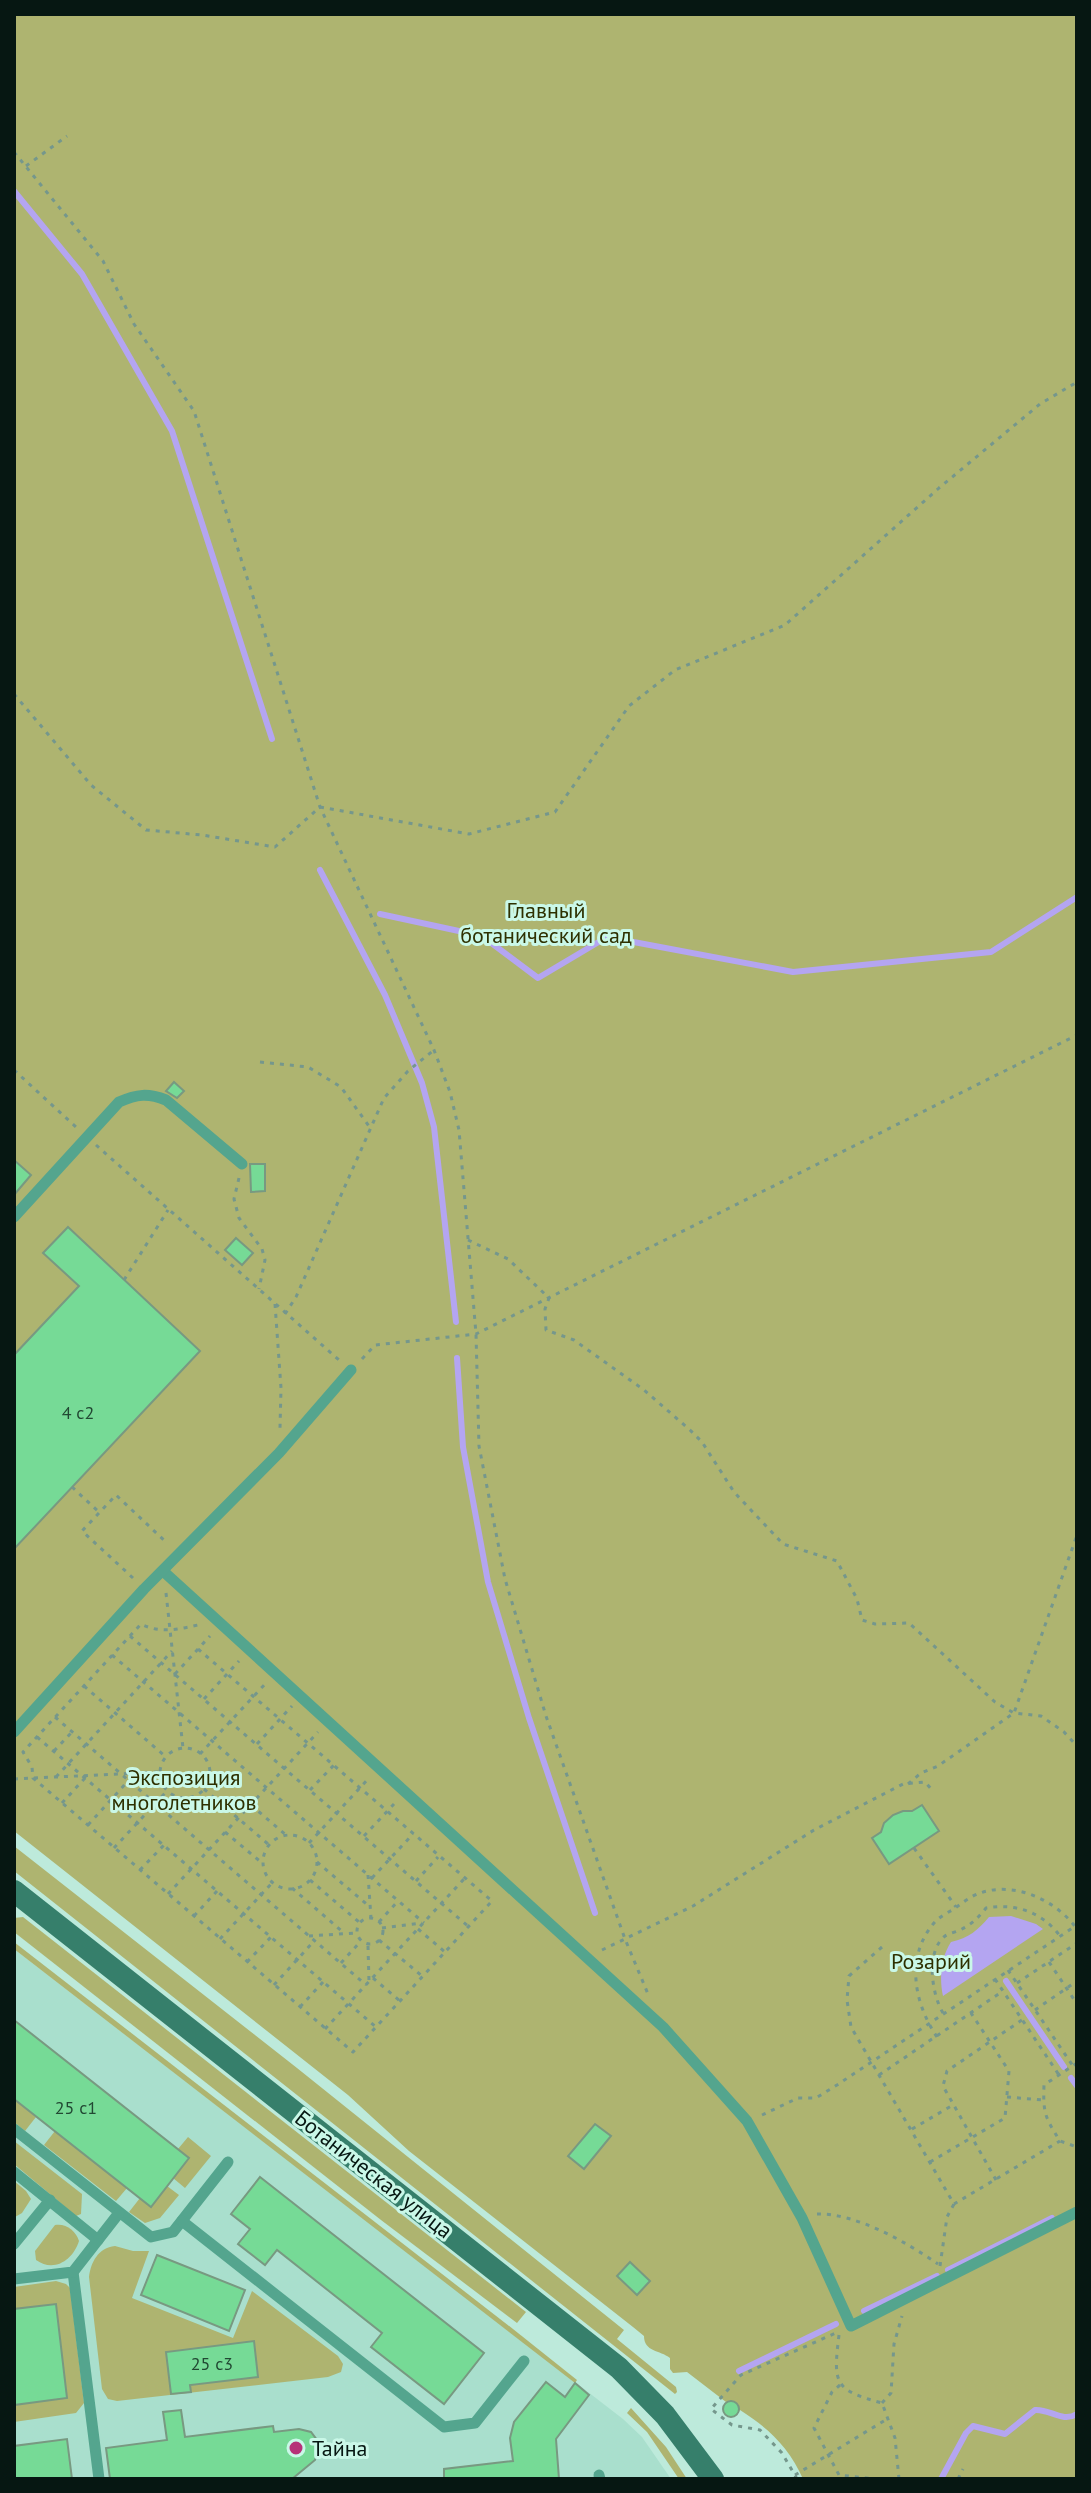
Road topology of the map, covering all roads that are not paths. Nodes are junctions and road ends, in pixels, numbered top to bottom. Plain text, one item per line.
1 (242, 1164) road end
2 (14, 1217) edge
3 (351, 1370) road end
4 (163, 1571) junction
5 (14, 1732) edge
6 (15, 1894) edge
7 (14, 2129) edge
8 (228, 2162) dead end
9 (14, 2172) edge
10 (50, 2200) junction
11 (1077, 2212) edge
12 (119, 2213) junction
13 (182, 2221) junction
14 (98, 2240) junction
15 (14, 2244) edge
16 (73, 2272) junction
17 (14, 2279) edge
18 (524, 2361) dead end
19 (99, 2479) edge
20 (713, 2479) edge

1 - 2 lane
3 - 4 lane
4 - 5 lane
4 - 11 lane
6 - 20 main road, Ботаническая улица
7 - 12 lane
8 - 13 lane
9 - 10 lane
10 - 14 lane
10 - 15 lane
12 - 13 lane
12 - 14 lane
13 - 18 lane
14 - 16 lane
16 - 17 lane
16 - 19 lane

